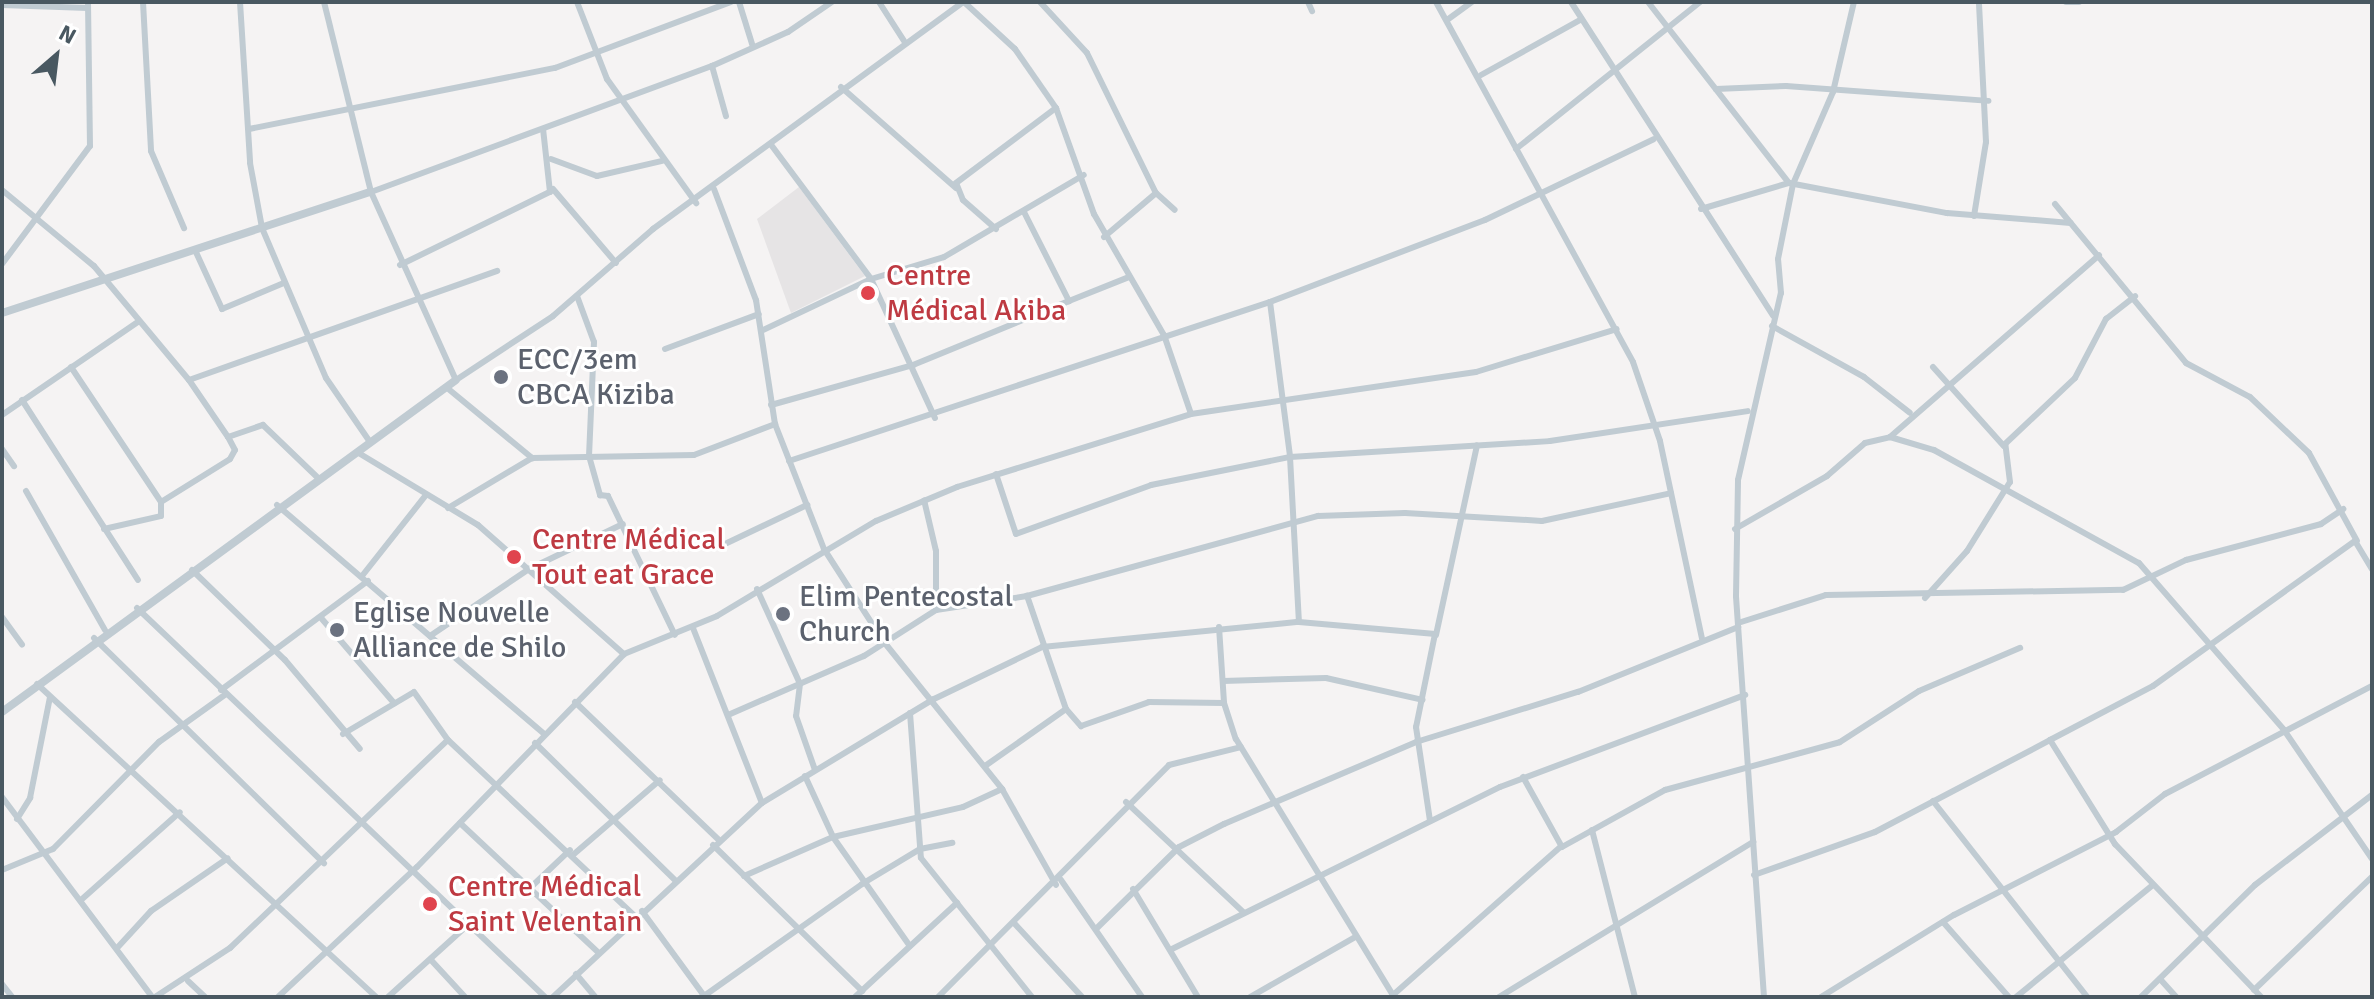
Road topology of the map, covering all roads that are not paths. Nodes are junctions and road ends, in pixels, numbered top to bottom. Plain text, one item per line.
1 (143, 2) edge
2 (240, 2) edge
3 (324, 2) edge
4 (577, 2) edge
5 (731, 2) edge
6 (739, 2) edge
7 (832, 2) edge
8 (879, 2) edge
9 (963, 2) edge
10 (1040, 2) edge
11 (1308, 2) edge
12 (1436, 2) edge
13 (1472, 2) edge
14 (1571, 2) edge
15 (1648, 2) edge
16 (1700, 2) edge
17 (1979, 2) edge
18 (2066, 2) edge
19 (2079, 2) edge
20 (1853, 3) edge
21 (90, 4) edge
22 (2, 5) edge
23 (1312, 11) dead end
24 (1582, 19) junction
25 (1447, 20) junction
26 (1670, 27) junction
27 (904, 41) junction
28 (753, 47) junction
29 (595, 54) junction
30 (712, 66) junction
31 (1615, 71) junction
32 (1481, 75) junction
33 (841, 87) junction
34 (1716, 89) junction
35 (1833, 92) junction
36 (1986, 99) junction
37 (620, 101) junction
38 (1056, 108) junction
39 (352, 109) junction
40 (726, 116) dead end
41 (249, 129) junction
42 (543, 129) junction
43 (1654, 139) junction
44 (772, 146) junction
45 (1516, 149) junction
46 (551, 159) junction
47 (662, 161) junction
48 (1084, 175) junction
49 (1791, 184) junction
50 (956, 188) junction
51 (553, 189) junction
52 (714, 189) junction
53 (1537, 189) junction
54 (2, 190) edge
55 (371, 192) junction
56 (1156, 193) junction
57 (696, 203) junction
58 (2055, 204) dead end
59 (1701, 209) junction
60 (1175, 210) dead end
61 (1024, 212) junction
62 (1974, 216) junction
63 (41, 218) junction
64 (2072, 223) junction
65 (184, 228) dead end
66 (262, 228) junction
67 (996, 229) junction
68 (1104, 237) junction
69 (195, 250) junction
70 (2099, 255) junction
71 (2, 263) edge
72 (616, 263) junction
73 (400, 265) junction
74 (497, 271) dead end
75 (102, 275) junction
76 (1129, 277) junction
77 (871, 279) junction
78 (284, 283) junction
79 (577, 296) junction
80 (2135, 296) junction
81 (414, 301) junction
82 (1069, 301) junction
83 (1270, 302) junction
84 (2, 313) edge
85 (759, 314) junction
86 (1773, 315) junction
87 (138, 322) junction
88 (1772, 326) junction
89 (1617, 329) junction
90 (763, 330) junction
91 (1164, 335) junction
92 (307, 340) junction
93 (665, 349) dead end
94 (913, 365) junction
95 (71, 367) junction
96 (1933, 367) dead end
97 (189, 380) junction
98 (456, 380) junction
99 (1951, 386) junction
100 (446, 387) junction
101 (1280, 398) junction
102 (22, 400) junction
103 (771, 405) junction
104 (1748, 411) junction
105 (1910, 413) junction
106 (1191, 414) junction
107 (2, 415) edge
108 (935, 418) junction
109 (1654, 422) junction
110 (775, 424) junction
111 (228, 437) junction
112 (1890, 437) junction
113 (370, 442) junction
114 (1477, 445) junction
115 (2004, 446) junction
116 (2, 449) edge
117 (357, 451) junction
118 (589, 456) junction
119 (1290, 457) junction
120 (532, 458) junction
121 (789, 461) junction
122 (14, 466) dead end
123 (996, 474) junction
124 (317, 477) junction
125 (2004, 489) junction
126 (26, 491) dead end
127 (1671, 493) junction
128 (426, 495) junction
129 (924, 500) junction
130 (161, 502) junction
131 (277, 505) junction
132 (807, 505) junction
133 (448, 508) junction
134 (2343, 509) junction
135 (1465, 518) junction
136 (1294, 523) junction
137 (623, 524) junction
138 (104, 529) junction
139 (1735, 529) junction
140 (2357, 541) junction
141 (727, 543) dead end
142 (824, 549) junction
143 (529, 569) junction
144 (2372, 569) edge
145 (192, 570) junction
146 (365, 578) junction
147 (2150, 578) junction
148 (138, 580) dead end
149 (757, 589) junction
150 (1027, 596) junction
151 (1925, 598) junction
152 (137, 608) junction
153 (936, 610) junction
154 (2, 617) edge
155 (322, 619) junction
156 (1299, 622) junction
157 (1738, 625) junction
158 (1219, 627) junction
159 (693, 628) junction
160 (105, 630) junction
161 (675, 635) junction
162 (1436, 635) junction
163 (430, 636) junction
164 (94, 638) junction
165 (1702, 639) junction
166 (884, 642) junction
167 (22, 645) dead end
168 (2212, 646) junction
169 (1042, 647) junction
170 (2020, 648) dead end
171 (278, 654) junction
172 (624, 654) junction
173 (1223, 681) junction
174 (37, 684) junction
175 (800, 684) junction
176 (2372, 686) edge
177 (224, 692) junction
178 (1745, 695) junction
179 (50, 697) junction
180 (934, 699) junction
181 (1423, 700) junction
182 (575, 702) junction
183 (394, 703) junction
184 (1224, 703) junction
185 (1066, 709) junction
186 (2, 712) edge
187 (910, 713) junction
188 (728, 715) junction
189 (183, 726) junction
190 (2284, 730) junction
191 (343, 734) junction
192 (544, 734) junction
193 (448, 740) junction
194 (2050, 740) junction
195 (1416, 742) junction
196 (535, 743) junction
197 (1241, 747) junction
198 (360, 749) dead end
199 (133, 766) junction
200 (985, 766) junction
201 (1749, 766) junction
202 (815, 770) junction
203 (805, 776) junction
204 (1523, 777) junction
205 (660, 780) junction
206 (497, 782) junction
207 (1002, 789) junction
208 (2372, 795) edge
209 (2, 797) edge
210 (1933, 801) junction
211 (1126, 802) junction
212 (762, 803) junction
213 (1276, 805) junction
214 (920, 811) junction
215 (180, 812) junction
216 (2340, 816) junction
217 (17, 819) junction
218 (1430, 821) junction
219 (368, 822) junction
220 (617, 822) junction
221 (460, 823) junction
222 (1592, 830) junction
223 (2109, 836) junction
224 (833, 837) junction
225 (1753, 842) junction
226 (716, 843) junction
227 (952, 843) dead end
228 (1179, 847) junction
229 (1560, 847) junction
230 (920, 849) junction
231 (572, 852) junction
232 (45, 854) junction
233 (228, 858) junction
234 (2372, 859) edge
235 (324, 863) junction
236 (417, 867) junction
237 (2, 870) edge
238 (1754, 875) junction
239 (744, 876) junction
240 (2372, 877) edge
241 (1316, 878) junction
242 (675, 880) junction
243 (1059, 882) junction
244 (862, 884) junction
245 (2153, 885) junction
246 (530, 888) junction
247 (1133, 889) junction
248 (1999, 892) junction
249 (81, 900) junction
250 (957, 903) junction
251 (278, 906) junction
252 (642, 911) junction
253 (1244, 913) junction
254 (636, 917) junction
255 (1617, 922) junction
256 (1943, 922) junction
257 (470, 923) junction
258 (1014, 923) junction
259 (796, 926) junction
260 (1097, 928) junction
261 (1355, 937) junction
262 (2202, 937) junction
263 (910, 946) junction
264 (118, 947) junction
265 (990, 948) junction
266 (1172, 949) junction
267 (325, 950) junction
268 (599, 953) junction
269 (431, 960) junction
270 (2060, 962) junction
271 (576, 974) junction
272 (2160, 979) junction
273 (188, 981) junction
274 (2, 984) edge
275 (2254, 990) junction
276 (862, 991) junction
277 (943, 995) edge
278 (705, 996) edge
279 (1394, 996) edge
280 (12, 997) edge
281 (154, 997) edge
282 (205, 997) edge
283 (278, 997) edge
284 (376, 997) edge
285 (388, 997) edge
286 (465, 997) edge
287 (545, 997) edge
288 (553, 997) edge
289 (595, 997) edge
290 (855, 997) edge
291 (1032, 997) edge
292 (1082, 997) edge
293 (1142, 997) edge
294 (1198, 997) edge
295 (1250, 997) edge
296 (1499, 997) edge
297 (1635, 997) edge
298 (1764, 997) edge
299 (1821, 997) edge
300 (2009, 997) edge
301 (2016, 997) edge
302 (2087, 997) edge
303 (2141, 997) edge
304 (2176, 997) edge
305 (2261, 997) edge

1 - 65 street
2 - 41 street
3 - 39 street
4 - 29 street
5 - 29 street
6 - 28 street
7 - 28 street
8 - 27 street
9 - 27 street
9 - 38 street
10 - 56 street
11 - 23 street
12 - 25 street
13 - 25 street
14 - 24 street
15 - 26 street
16 - 26 street
17 - 36 street
18 - 19 street
20 - 35 street
21 - 22 street
21 - 63 street
24 - 31 street
24 - 32 street
25 - 32 street
26 - 31 street
26 - 34 street
27 - 33 street
28 - 30 street
29 - 37 street
29 - 39 street
30 - 37 street
30 - 40 street
31 - 43 street
31 - 45 street
32 - 45 street
33 - 44 street
33 - 50 street
34 - 35 street
34 - 49 street
35 - 36 street
35 - 49 street
36 - 62 street
37 - 42 street
37 - 47 street
38 - 48 street
38 - 50 street
39 - 41 street
39 - 55 street
41 - 66 street
42 - 46 street
42 - 55 street
43 - 53 street
43 - 59 street
44 - 52 street
44 - 77 street
45 - 53 street
46 - 47 street
46 - 51 street
47 - 57 street
48 - 61 street
48 - 68 street
49 - 59 street
49 - 62 street
49 - 86 street
50 - 67 street
51 - 72 street
51 - 73 street
52 - 57 street
52 - 85 street
53 - 83 street
53 - 89 street
54 - 63 street
55 - 66 street
55 - 73 street
56 - 60 street
56 - 68 street
57 - 72 street
58 - 64 street
59 - 86 street
61 - 67 street
61 - 82 street
62 - 64 street
63 - 71 street
63 - 75 street
64 - 70 street
66 - 69 street
66 - 78 street
67 - 77 street
68 - 76 street
69 - 75 street
69 - 78 street
70 - 80 street
70 - 99 street
72 - 79 street
73 - 81 street
74 - 81 street
75 - 84 street
75 - 87 street
76 - 82 street
76 - 91 street
77 - 90 street
77 - 94 street
78 - 92 street
79 - 98 street
79 - 118 street
80 - 115 street
80 - 134 street
81 - 92 street
81 - 98 street
82 - 94 street
83 - 91 street
83 - 101 street
85 - 90 street
85 - 93 street
86 - 88 street
87 - 95 street
87 - 97 street
88 - 104 street
88 - 105 street
89 - 101 street
89 - 109 street
90 - 103 street
91 - 106 street
91 - 108 street
92 - 97 street
92 - 113 street
94 - 103 street
94 - 108 street
95 - 102 street
95 - 130 street
96 - 99 street
97 - 111 street
98 - 100 street
99 - 105 street
99 - 115 street
100 - 113 street
100 - 120 street
101 - 106 street
101 - 119 street
102 - 107 street
102 - 138 street
103 - 110 street
104 - 109 street
104 - 139 street
105 - 112 street
106 - 123 street
108 - 121 street
109 - 114 street
109 - 127 street
110 - 118 street
110 - 121 street
111 - 124 street
111 - 130 street
112 - 125 street
112 - 139 street
113 - 117 street
114 - 119 street
114 - 135 street
115 - 125 street
116 - 122 street
117 - 124 street
117 - 128 street
118 - 120 street
118 - 137 street
119 - 123 street
119 - 136 street
120 - 133 street
121 - 132 street
123 - 129 street
124 - 131 street
125 - 147 street
125 - 151 street
126 - 160 street
127 - 135 street
127 - 165 street
128 - 133 street
128 - 146 street
129 - 142 street
129 - 153 street
130 - 138 street
131 - 145 street
131 - 146 street
132 - 141 street
132 - 142 street
133 - 143 street
134 - 140 street
134 - 147 street
135 - 136 street
135 - 162 street
136 - 150 street
136 - 156 street
137 - 143 street
137 - 161 street
138 - 148 street
139 - 157 street
140 - 144 street
140 - 168 street
142 - 149 street
142 - 166 street
143 - 163 street
143 - 172 street
145 - 152 street
145 - 171 street
146 - 155 street
146 - 163 street
147 - 151 street
147 - 168 street
149 - 159 street
149 - 175 street
150 - 153 street
150 - 169 street
151 - 157 street
152 - 160 street
152 - 177 street
153 - 166 street
154 - 167 street
155 - 171 street
155 - 183 street
156 - 158 street
156 - 162 street
157 - 165 street
157 - 178 street
158 - 169 street
158 - 173 street
159 - 161 street
159 - 188 street
160 - 164 street
161 - 172 street
162 - 181 street
163 - 192 street
164 - 174 street
164 - 189 street
165 - 195 street
166 - 175 street
166 - 180 street
168 - 190 street
168 - 194 street
169 - 180 street
169 - 185 street
170 - 201 street
171 - 177 street
171 - 191 street
172 - 182 street
173 - 181 street
173 - 184 street
174 - 179 street
174 - 186 street
175 - 188 street
175 - 202 street
176 - 190 street
177 - 189 street
177 - 219 street
178 - 201 street
178 - 204 street
179 - 199 street
179 - 217 street
180 - 187 street
180 - 200 street
181 - 195 street
182 - 192 street
182 - 205 street
183 - 191 street
183 - 193 street
184 - 185 street
184 - 197 street
185 - 200 street
187 - 202 street
187 - 214 street
188 - 212 street
189 - 199 street
189 - 235 street
190 - 216 street
190 - 223 street
191 - 198 street
192 - 196 street
193 - 206 street
193 - 219 street
194 - 210 street
194 - 223 street
195 - 213 street
195 - 218 street
196 - 206 street
196 - 220 street
197 - 211 street
197 - 213 street
199 - 215 street
199 - 232 street
200 - 207 street
201 - 222 street
201 - 225 street
202 - 203 street
203 - 212 street
203 - 224 street
204 - 218 street
204 - 229 street
205 - 220 street
205 - 226 street
206 - 221 street
206 - 231 street
207 - 214 street
207 - 243 street
208 - 216 street
209 - 217 street
210 - 238 street
210 - 248 street
211 - 228 street
211 - 243 street
212 - 226 street
213 - 228 street
213 - 241 street
214 - 224 street
214 - 230 street
215 - 233 street
215 - 249 street
216 - 234 street
216 - 262 street
217 - 232 street
218 - 241 street
219 - 235 street
219 - 236 street
220 - 231 street
220 - 242 street
221 - 236 street
221 - 246 street
222 - 229 street
222 - 255 street
223 - 245 street
223 - 248 street
224 - 239 street
224 - 244 street
225 - 238 street
225 - 255 street
226 - 239 street
226 - 242 street
227 - 230 street
228 - 247 street
228 - 253 street
229 - 279 street
230 - 244 street
230 - 250 street
231 - 246 street
231 - 254 street
232 - 237 street
232 - 249 street
233 - 251 street
233 - 264 street
235 - 251 street
236 - 257 street
236 - 267 street
238 - 298 street
239 - 259 street
240 - 275 street
241 - 253 street
241 - 261 street
242 - 252 street
243 - 258 street
243 - 260 street
244 - 259 street
244 - 263 street
245 - 262 street
245 - 270 street
246 - 268 street
247 - 260 street
247 - 266 street
248 - 256 street
248 - 270 street
249 - 264 street
250 - 263 street
250 - 265 street
251 - 267 street
251 - 273 street
252 - 254 street
252 - 278 street
253 - 266 street
254 - 268 street
255 - 296 street
255 - 297 street
256 - 299 street
256 - 300 street
257 - 269 street
257 - 287 street
258 - 265 street
258 - 292 street
259 - 276 street
259 - 278 street
260 - 293 street
261 - 279 street
261 - 295 street
262 - 272 street
262 - 275 street
263 - 276 street
264 - 281 street
265 - 277 street
265 - 291 street
266 - 294 street
267 - 283 street
267 - 284 street
268 - 271 street
269 - 285 street
269 - 286 street
270 - 301 street
270 - 302 street
271 - 288 street
271 - 289 street
272 - 303 street
272 - 304 street
273 - 281 street
273 - 282 street
274 - 280 street
275 - 305 street
276 - 290 street

